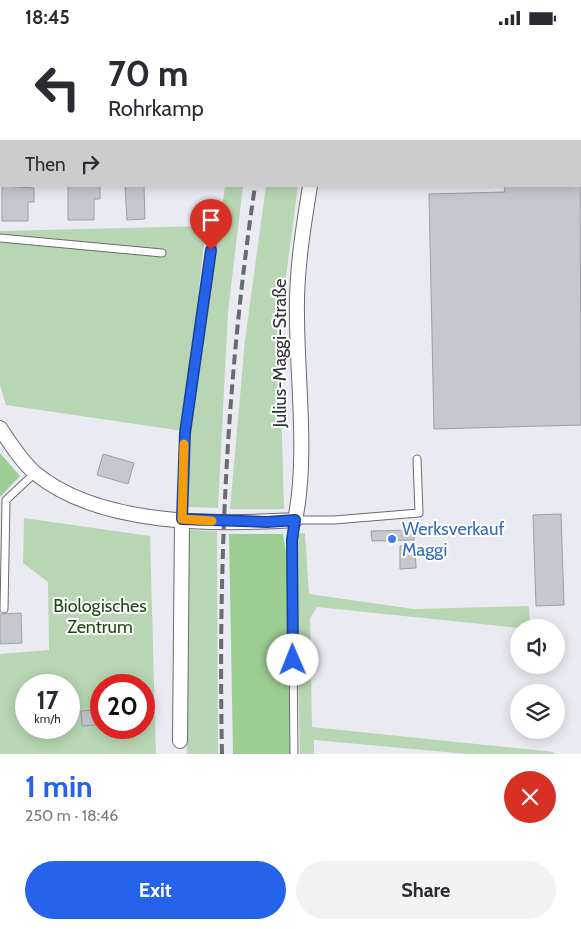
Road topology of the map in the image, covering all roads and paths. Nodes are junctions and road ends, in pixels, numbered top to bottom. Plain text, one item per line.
1 (310, 187) edge
2 (214, 232) dead end
3 (0, 239) edge
4 (162, 253) dead end
5 (0, 428) edge
6 (417, 459) dead end
7 (35, 473) junction
8 (182, 519) junction
9 (295, 520) junction
10 (4, 609) dead end
11 (180, 741) dead end
12 (294, 754) edge

1 - 9 street, Julius-Maggi-Straße
2 - 8 lane
3 - 4 lane
5 - 7 street
6 - 9 lane
7 - 8 street
7 - 10 lane
8 - 9 street
8 - 11 street
9 - 12 lane

